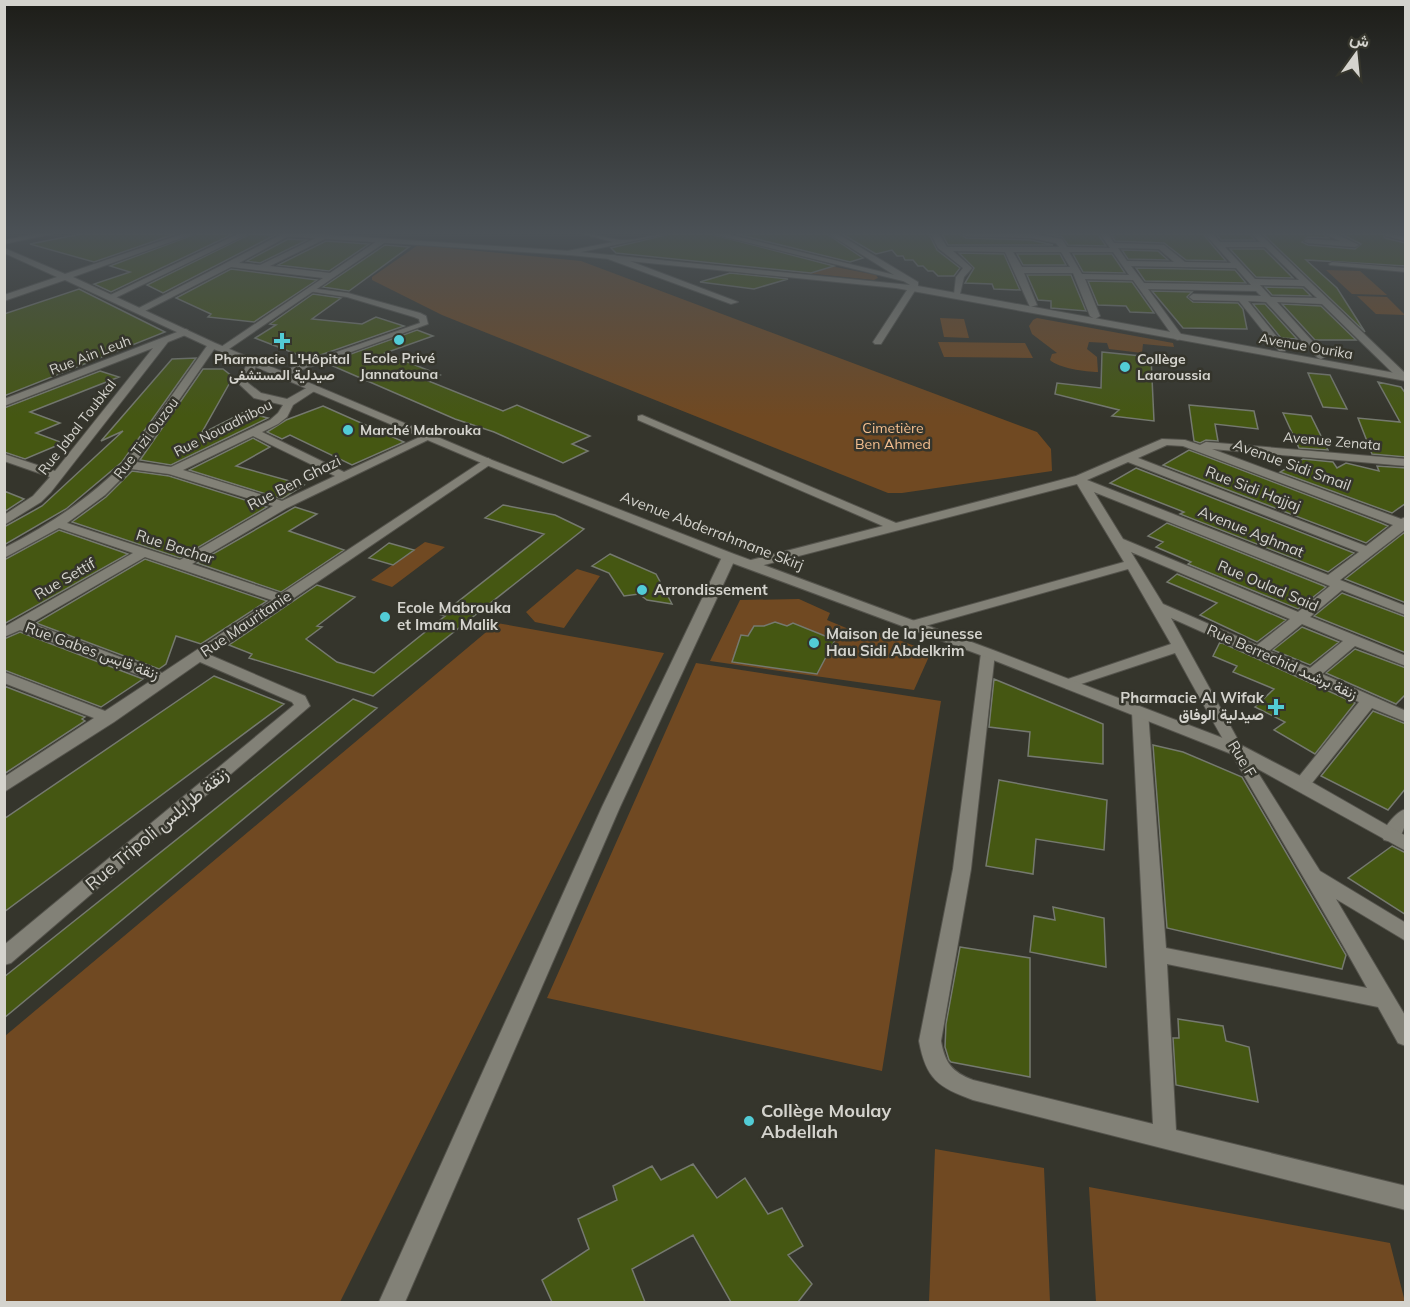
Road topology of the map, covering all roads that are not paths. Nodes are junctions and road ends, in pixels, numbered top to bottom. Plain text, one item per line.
1 (106, 295) edge
2 (114, 295) edge
3 (169, 295) edge
4 (302, 295) edge
5 (341, 295) edge
6 (715, 295) edge
7 (905, 295) edge
8 (966, 295) edge
9 (976, 295) edge
10 (1029, 295) edge
11 (1087, 295) edge
12 (1147, 295) edge
13 (1267, 295) edge
14 (1318, 295) edge
15 (110, 297) junction
16 (1193, 297) dead end
17 (1240, 298) junction
18 (1271, 299) junction
19 (1324, 301) junction
20 (734, 302) dead end
21 (1033, 304) junction
22 (140, 310) junction
23 (1095, 316) junction
24 (1171, 329) junction
25 (185, 332) junction
26 (1178, 337) junction
27 (163, 342) junction
28 (878, 342) dead end
29 (218, 347) junction
30 (1282, 349) junction
31 (1322, 356) junction
32 (253, 362) junction
33 (1394, 368) junction
34 (282, 374) junction
35 (1405, 375) edge
36 (314, 388) junction
37 (4, 403) edge
38 (289, 403) junction
39 (642, 418) dead end
40 (253, 432) junction
41 (428, 437) junction
42 (1185, 443) junction
43 (5, 457) edge
44 (1125, 457) junction
45 (488, 462) junction
46 (1406, 463) edge
47 (128, 465) junction
48 (172, 471) junction
49 (58, 476) junction
50 (344, 476) junction
51 (1082, 481) junction
52 (283, 505) junction
53 (4, 521) edge
54 (1404, 523) edge
55 (59, 524) junction
56 (893, 526) junction
57 (1117, 541) junction
58 (1368, 551) junction
59 (4, 554) edge
60 (141, 554) junction
61 (729, 557) junction
62 (752, 564) junction
63 (1130, 564) junction
64 (180, 566) junction
65 (1335, 583) junction
66 (282, 599) junction
67 (1158, 607) junction
68 (1406, 611) edge
69 (1302, 617) junction
70 (19, 624) junction
71 (913, 625) junction
72 (4, 633) edge
73 (1353, 640) junction
74 (1180, 646) junction
75 (1258, 652) junction
76 (988, 653) junction
77 (199, 656) junction
78 (1406, 662) edge
79 (1311, 675) junction
80 (4, 677) edge
81 (165, 679) junction
82 (1067, 684) junction
83 (1369, 701) junction
84 (1140, 712) junction
85 (1404, 715) edge
86 (108, 717) junction
87 (1235, 749) junction
88 (1302, 784) junction
89 (4, 786) edge
90 (1406, 815) edge
91 (1398, 840) edge
92 (1313, 875) junction
93 (1406, 933) edge
94 (1156, 954) junction
95 (4, 957) edge
96 (1385, 1000) junction
97 (1406, 1037) edge
98 (1165, 1138) junction
99 (1406, 1198) edge
100 (392, 1302) edge

1 - 15 street, Avenue Abderrahmane Skirj
2 - 15 street
3 - 22 street
4 - 29 street
5 - 34 lane
6 - 20 street
7 - 28 street
8 - 26 street, Avenue Ourika
9 - 21 street, Avenue Ourika
10 - 21 street
11 - 23 street
12 - 24 street
13 - 18 street
14 - 19 street
15 - 22 street, Avenue Abderrahmane Skirj
16 - 17 street
17 - 18 street
17 - 30 street
18 - 19 street
18 - 31 street
19 - 33 street
21 - 23 street, Avenue Ourika
22 - 25 street, Avenue Abderrahmane Skirj
23 - 24 street, Avenue Ourika
24 - 26 street
24 - 30 street, Avenue Ourika
25 - 27 street, Rue Ain Leuh
25 - 29 street, Avenue Abderrahmane Skirj
26 - 35 street, Avenue Ourika
27 - 37 street, Rue Ain Leuh
27 - 49 street, Rue Jabal Toubkal
29 - 32 street, Avenue Abderrahmane Skirj
29 - 47 street, Rue Tizi Ouzou
30 - 31 street, Avenue Ourika
31 - 33 street, Avenue Ourika
32 - 34 street, Avenue Abderrahmane Skirj
32 - 38 street
33 - 35 street, Avenue Ourika
34 - 36 street, Avenue Abderrahmane Skirj
36 - 38 street, Rue Nouadhibou
36 - 41 street, Avenue Abderrahmane Skirj
38 - 40 street, Rue Nouadhibou
39 - 56 street
40 - 48 street, Rue Nouadhibou
40 - 50 street
41 - 45 street, Avenue Abderrahmane Skirj
41 - 50 street, Rue Ben Ghazi
42 - 44 street, Avenue Sidi Smail
42 - 46 street, Avenue Zenata
42 - 54 street, Avenue Sidi Smail
43 - 49 street
44 - 51 street
44 - 58 street, Rue Sidi Hajjaj
45 - 61 street, Avenue Abderrahmane Skirj
45 - 66 street, Rue Mauritanie
47 - 48 street
47 - 55 street, Rue Tizi Ouzou
48 - 52 street
49 - 53 street, Rue Jabal Toubkal
50 - 52 street, Rue Ben Ghazi
51 - 56 street
51 - 57 street, Rue F
51 - 65 street, Avenue Aghmat
52 - 64 street, Rue Ben Ghazi
54 - 58 street
55 - 59 street, Rue Tizi Ouzou
55 - 60 street, Rue Bachar
56 - 62 street
57 - 63 street, Rue F
57 - 69 street, Rue Oulad Said
58 - 65 street
60 - 64 street, Rue Bachar
60 - 70 street, Rue Settif
61 - 62 street, Avenue Abderrahmane Skirj
61 - 100 street
62 - 71 street, Avenue Abderrahmane Skirj
63 - 67 street, Rue F
63 - 71 street
64 - 66 street, Rue Bachar
65 - 68 street, Avenue Aghmat
65 - 69 street
66 - 77 street, Rue Mauritanie
67 - 74 street, Rue F
67 - 75 street, Rue Berrechid زنقة برشىد
69 - 73 street, Rue Oulad Said
69 - 75 street
70 - 72 street, Rue Settif
70 - 81 street, Rue Gabes زنقة قابس
71 - 76 street, Avenue Abderrahmane Skirj
73 - 78 street, Rue Oulad Said
73 - 79 street
74 - 82 street
74 - 87 street, Rue F
75 - 79 street, Rue Berrechid زنقة برشىد
76 - 82 street, Avenue Abderrahmane Skirj
76 - 98 street
77 - 81 street, Rue Mauritanie
77 - 95 street, Rue Tripoli زنقة طرابلس
79 - 83 street, Rue Berrechid زنقة برشىد
80 - 86 street
81 - 86 street, Rue Mauritanie
82 - 84 street, Avenue Abderrahmane Skirj
83 - 85 street, Rue Berrechid زنقة برشىد
83 - 88 street
84 - 87 street, Avenue Abderrahmane Skirj
84 - 94 street
86 - 89 street, Rue Mauritanie
87 - 88 street, Avenue Abderrahmane Skirj
87 - 92 street, Rue F
88 - 91 street, Avenue Abderrahmane Skirj
90 - 91 street
92 - 93 street
92 - 96 street, Rue F
94 - 96 street
94 - 98 street
96 - 97 street, Rue F
98 - 99 street

